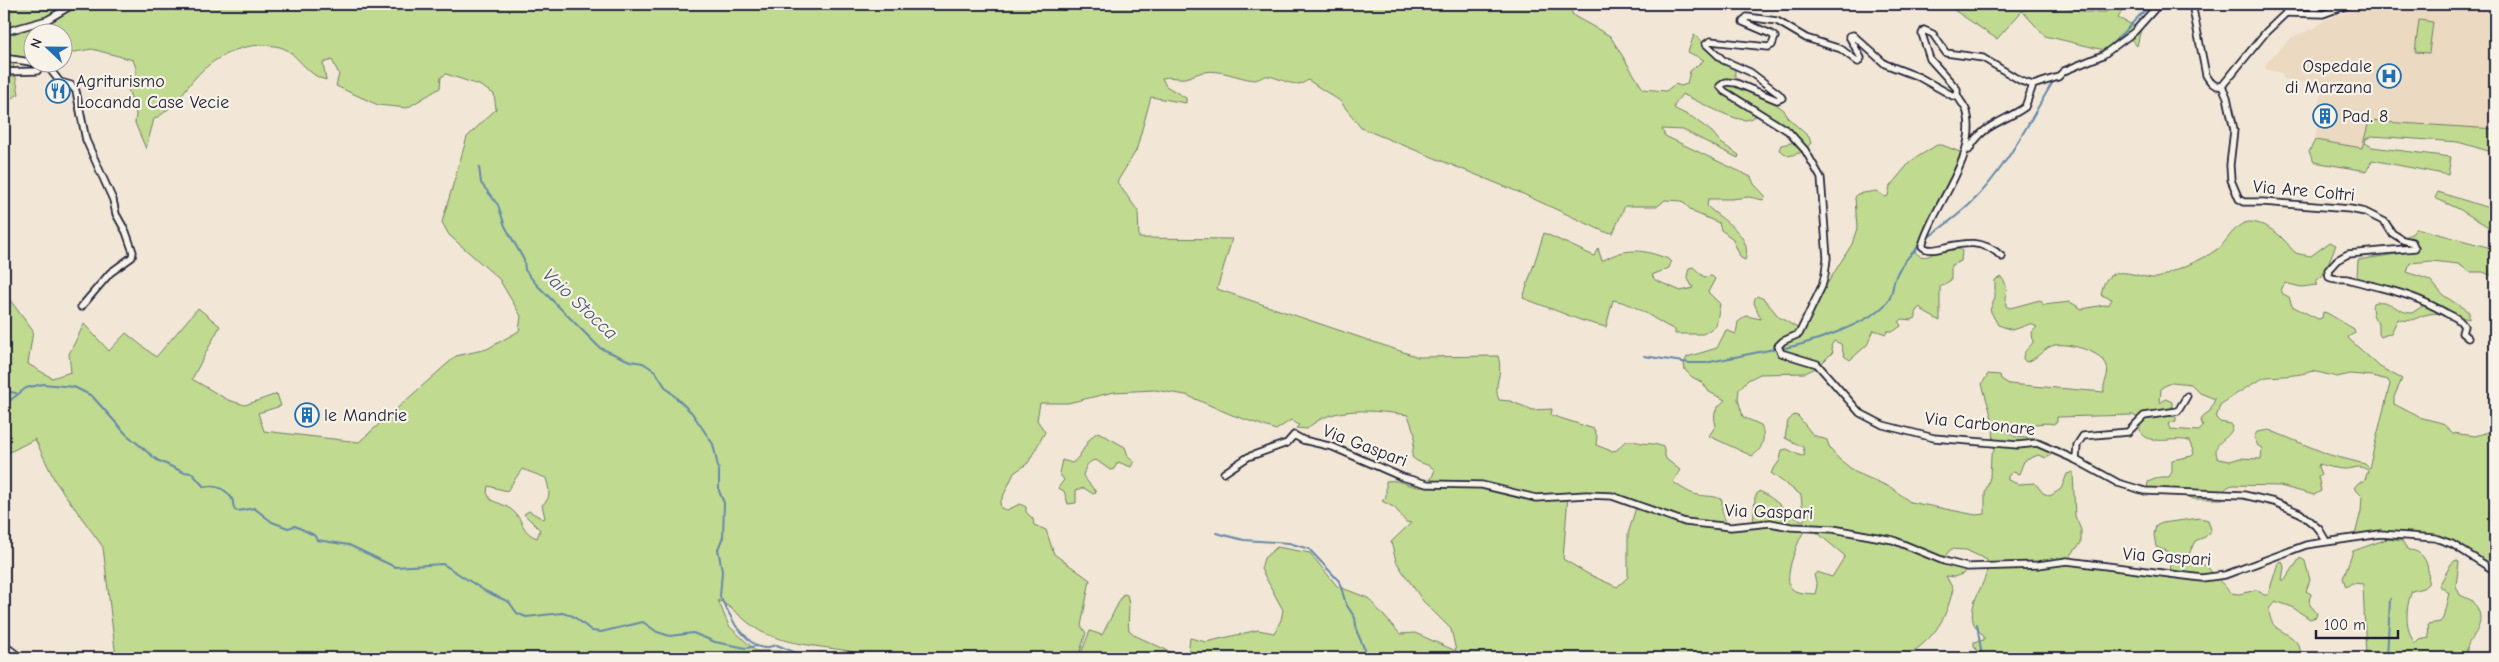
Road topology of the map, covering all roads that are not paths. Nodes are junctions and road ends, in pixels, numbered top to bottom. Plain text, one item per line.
1 (74, 4) edge
2 (2159, 4) edge
3 (2192, 4) edge
4 (2288, 4) edge
5 (2351, 4) edge
6 (2286, 13) junction
7 (4, 32) edge
8 (4, 58) edge
9 (22, 61) edge
10 (22, 70) edge
11 (4, 72) edge
12 (52, 72) edge
13 (2033, 85) junction
14 (2222, 86) junction
15 (1957, 95) junction
16 (1966, 148) junction
17 (2002, 257) dead end
18 (81, 307) dead end
19 (2468, 338) dead end
20 (2188, 396) dead end
21 (2076, 460) junction
22 (1224, 473) dead end
23 (2326, 541) junction
24 (2495, 571) edge
25 (4, 645) edge
26 (21, 658) edge

1 - 7 street
2 - 13 street
3 - 14 street
4 - 6 street
5 - 6 street
6 - 14 street
8 - 9 street
10 - 11 street
12 - 18 street
13 - 15 street
13 - 16 street
14 - 19 street, Via Are Coltri
15 - 16 street
15 - 21 street, Via Carbonare
16 - 17 street
20 - 21 street
21 - 23 street, Via Carbonare
22 - 23 street, Via Gaspari
23 - 24 street, Via Gaspari
25 - 26 street

